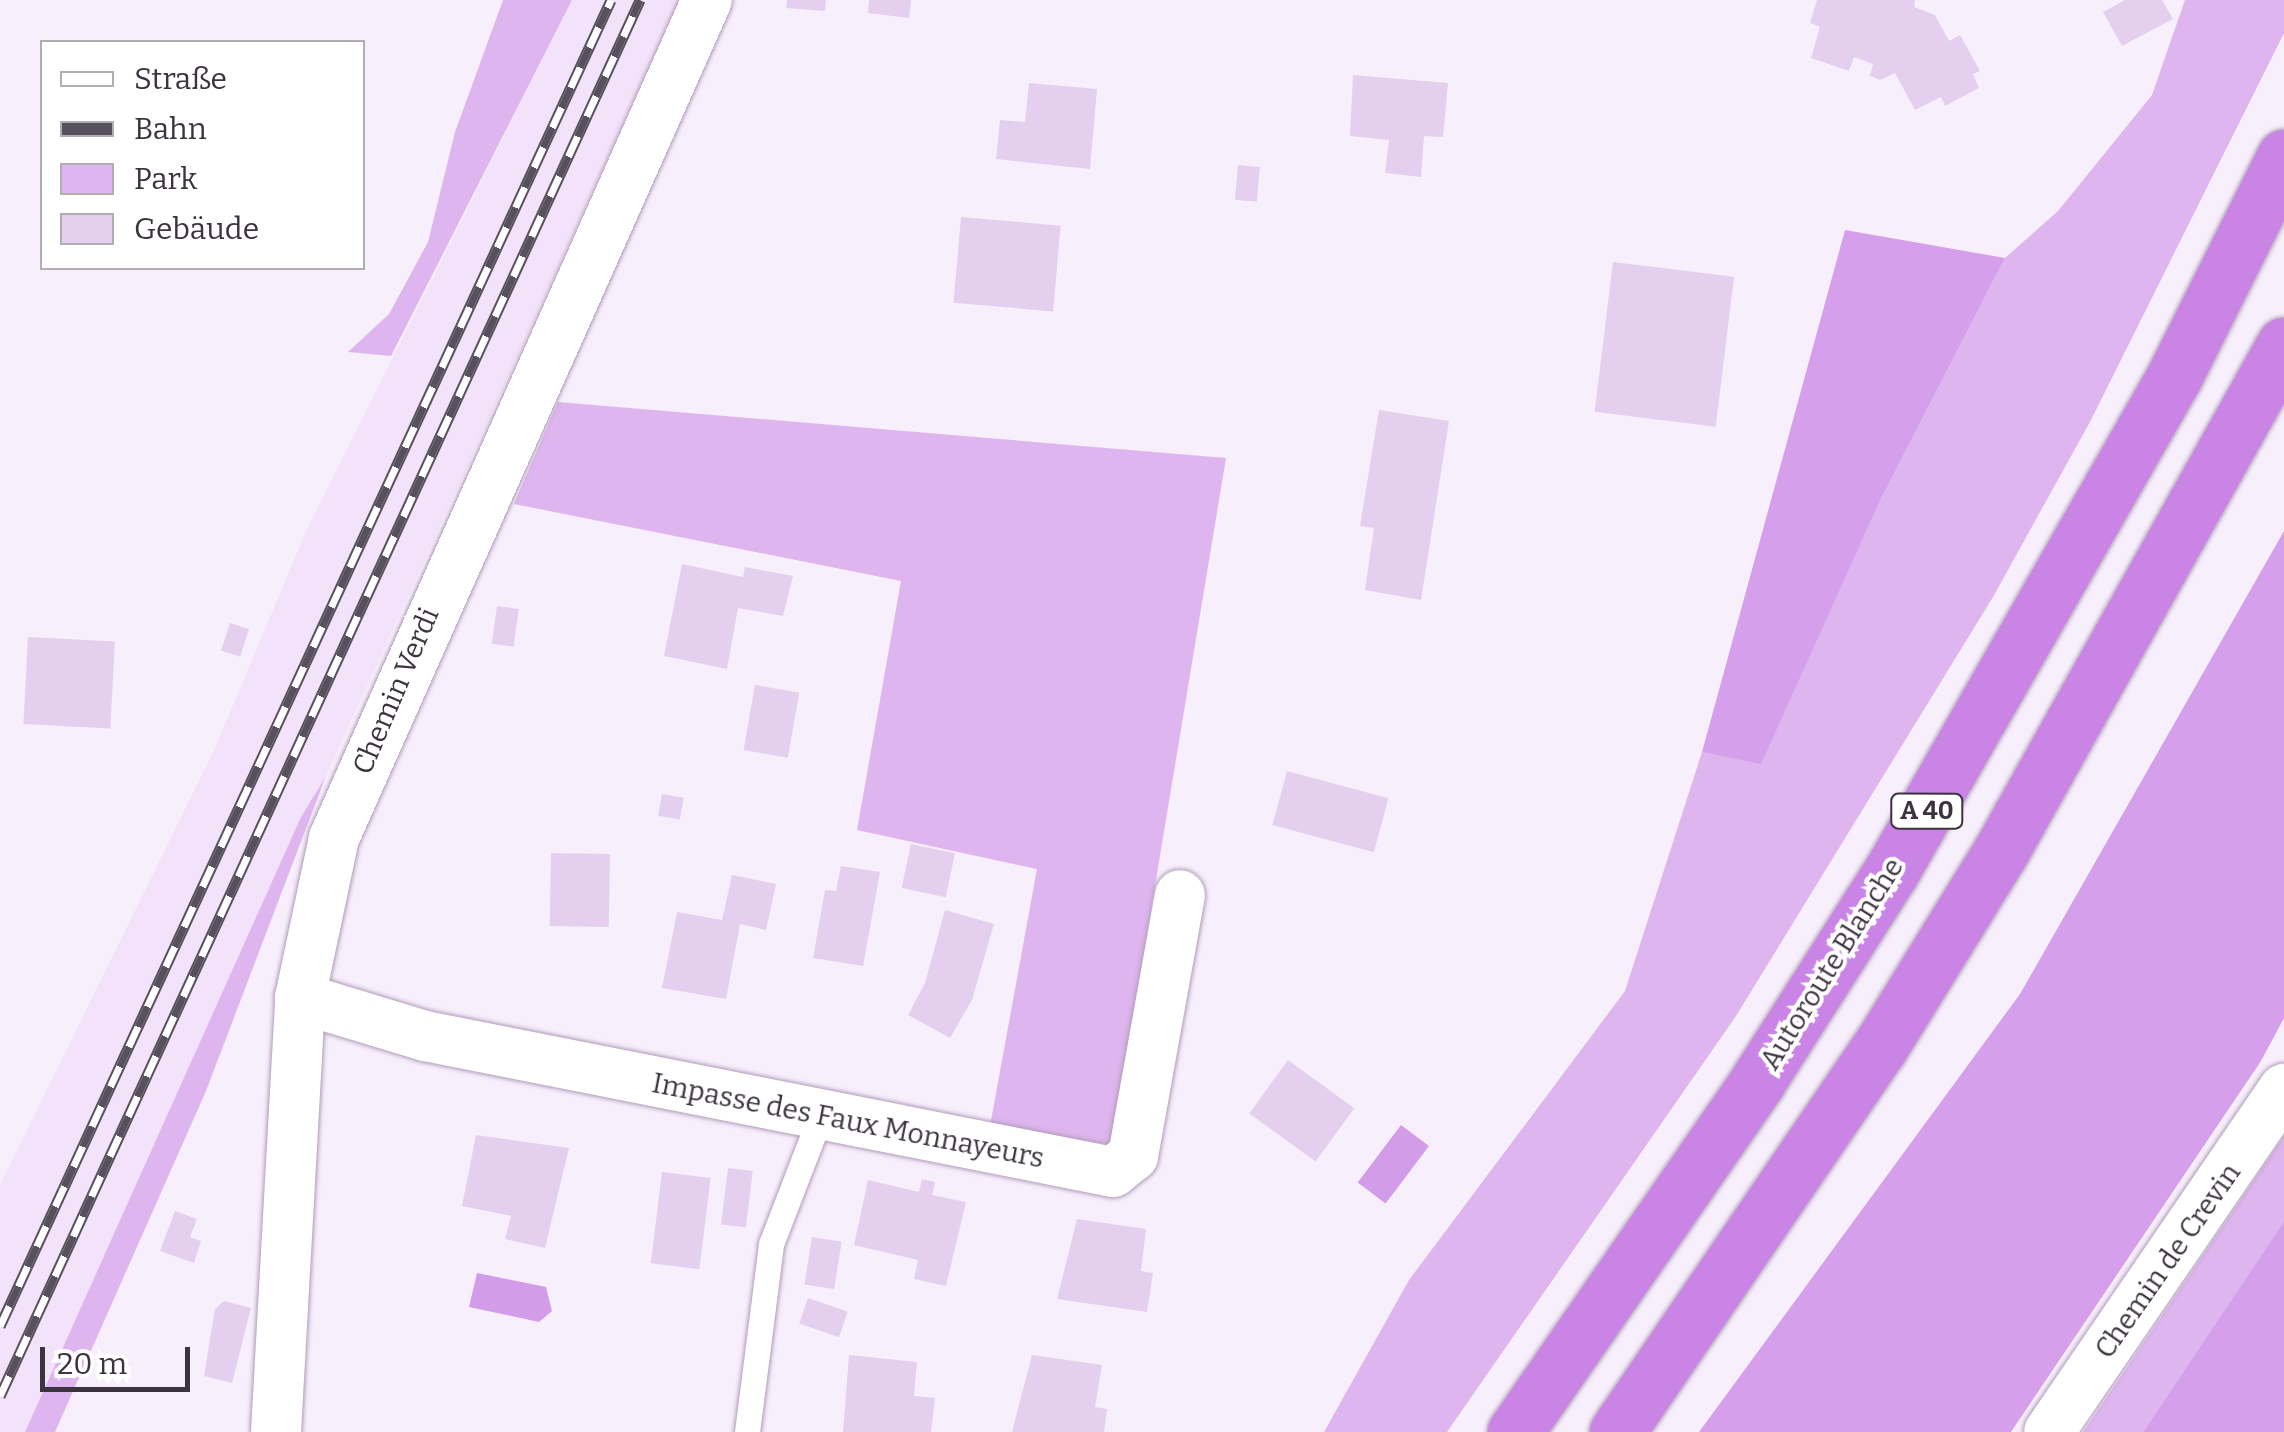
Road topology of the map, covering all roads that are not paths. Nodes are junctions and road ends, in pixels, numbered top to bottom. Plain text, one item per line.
1 (708, 0) edge
2 (2284, 157) edge
3 (2284, 345) edge
4 (1180, 895) dead end
5 (300, 998) junction
6 (2284, 1089) edge
7 (820, 1117) junction
8 (276, 1432) edge
9 (746, 1432) edge
10 (1515, 1432) edge
11 (1618, 1432) edge
12 (2049, 1432) edge

1 - 5 street, Chemin Verdi
2 - 10 highway, Autoroute Blanche / A 40
3 - 11 highway
4 - 7 street, Impasse des Faux Monnayeurs
5 - 7 street, Impasse des Faux Monnayeurs
5 - 8 street, Chemin Verdi
6 - 12 street, Chemin de Crevin
7 - 9 lane

